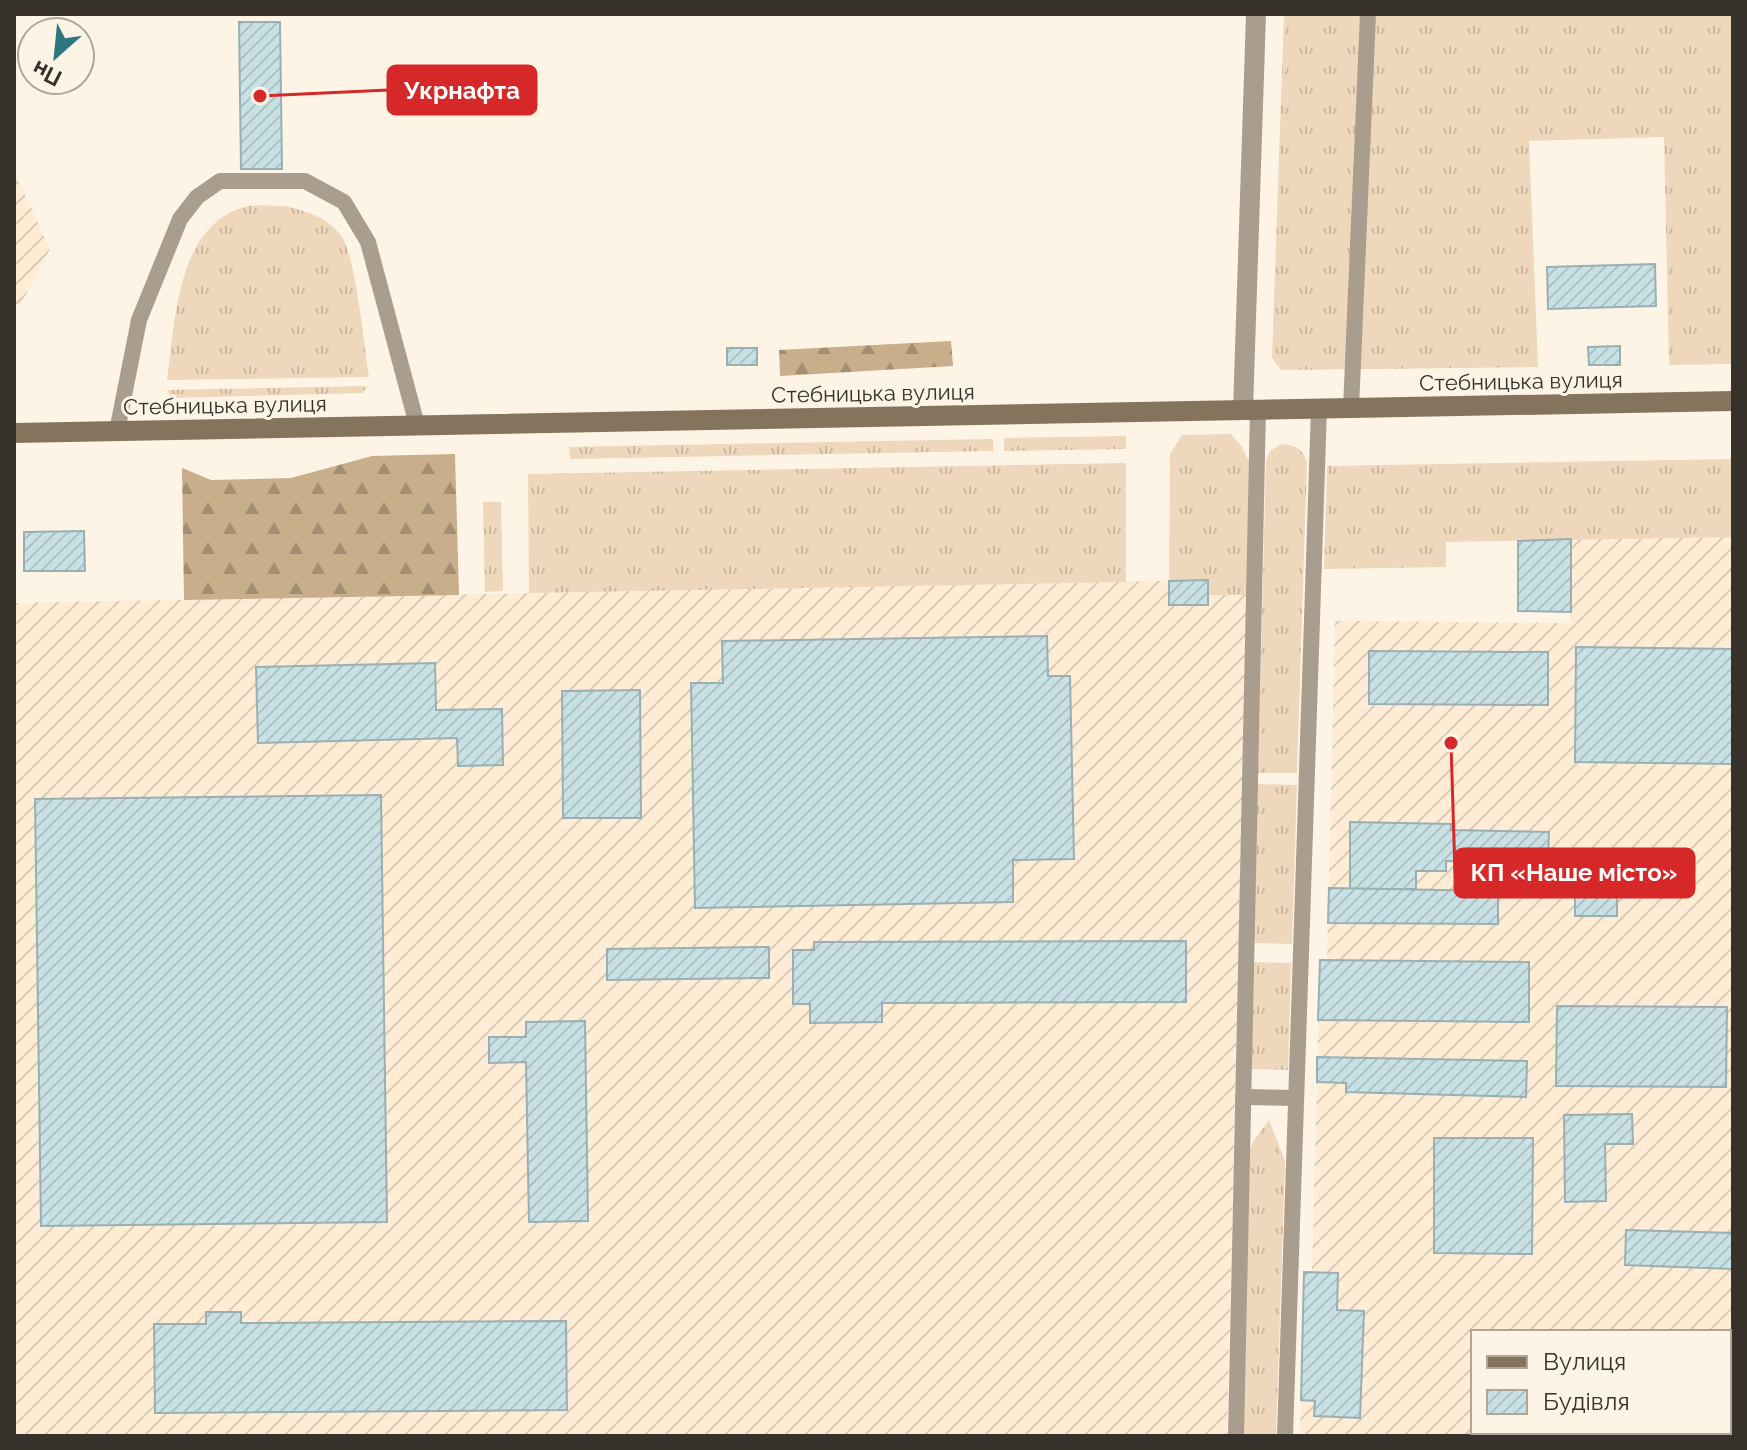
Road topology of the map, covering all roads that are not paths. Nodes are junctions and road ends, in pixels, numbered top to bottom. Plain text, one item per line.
1 (1256, 14) edge
2 (1368, 14) edge
3 (1733, 401) edge
4 (1319, 408) junction
5 (1351, 408) junction
6 (1250, 410) junction
7 (417, 425) junction
8 (117, 431) junction
9 (14, 433) edge
10 (1243, 1097) junction
11 (1296, 1098) junction
12 (1236, 1436) edge
13 (1285, 1436) edge

1 - 6 street
2 - 5 lane
3 - 5 street, Стебницька вулиця
4 - 5 street, Стебницька вулиця
4 - 6 street, Стебницька вулиця
4 - 11 lane
6 - 7 street, Стебницька вулиця
6 - 10 lane
7 - 8 street, Стебницька вулиця
7 - 8 lane
8 - 9 street, Стебницька вулиця
10 - 11 lane
10 - 12 lane
11 - 13 lane

